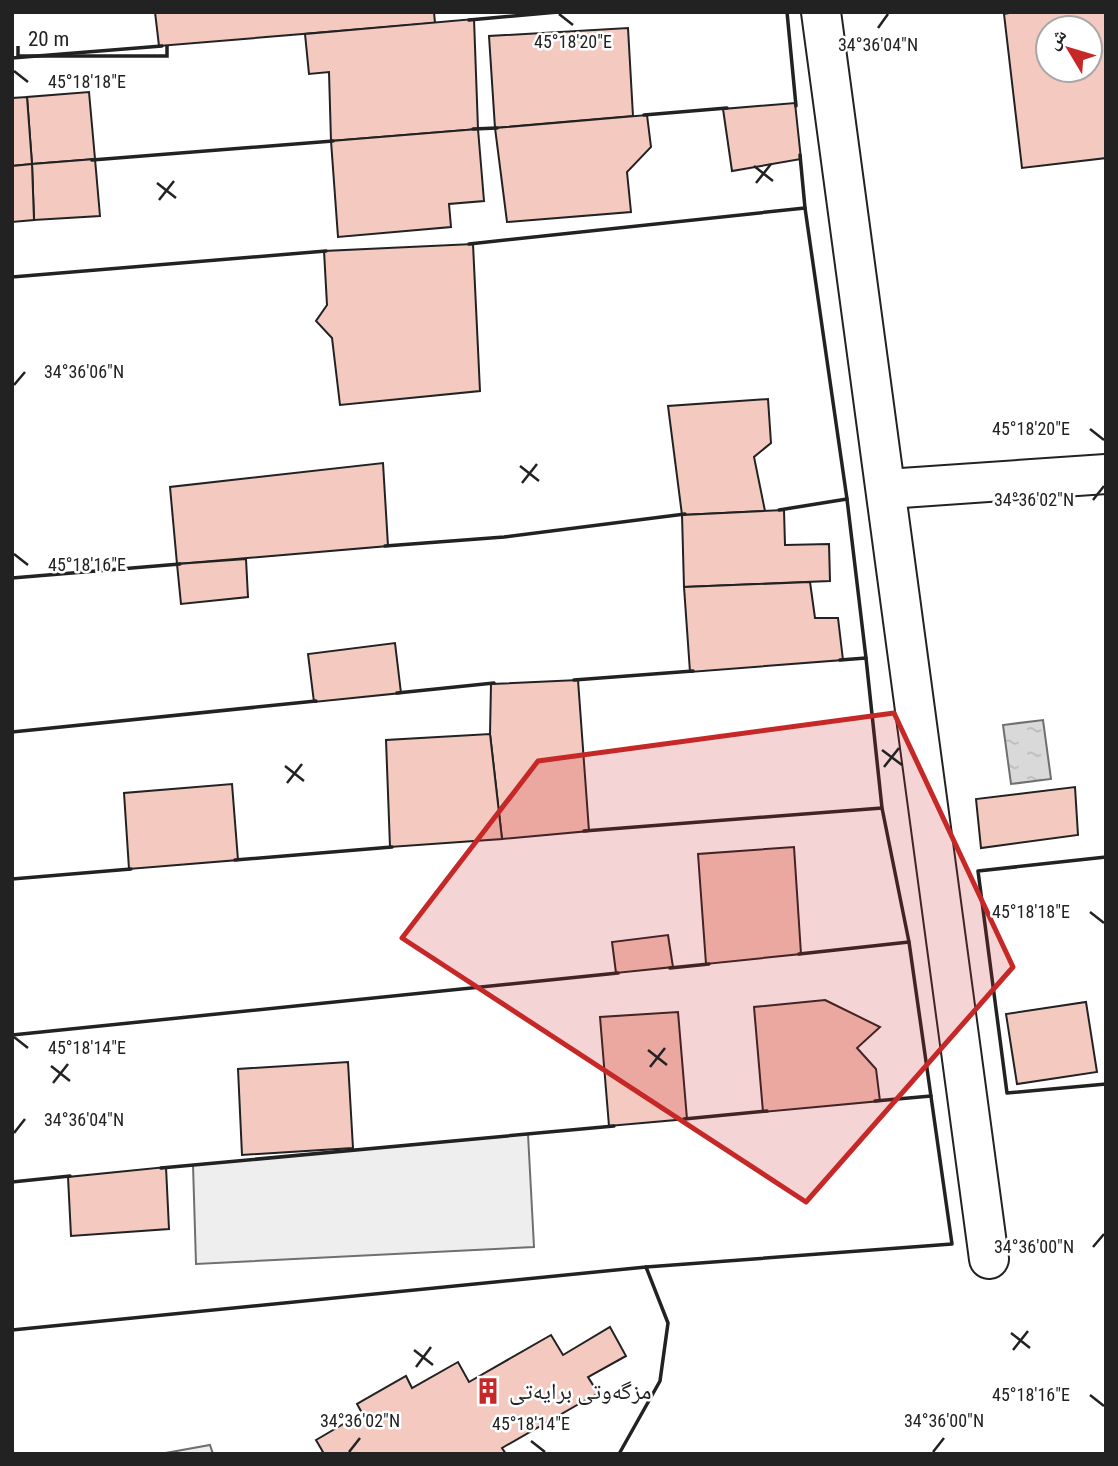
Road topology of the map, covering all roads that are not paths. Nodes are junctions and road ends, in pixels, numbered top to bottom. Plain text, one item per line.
1 (821, 12) edge
2 (1106, 474) edge
3 (887, 489) junction
4 (989, 1259) dead end

1 - 3 street
2 - 3 street
3 - 4 street

